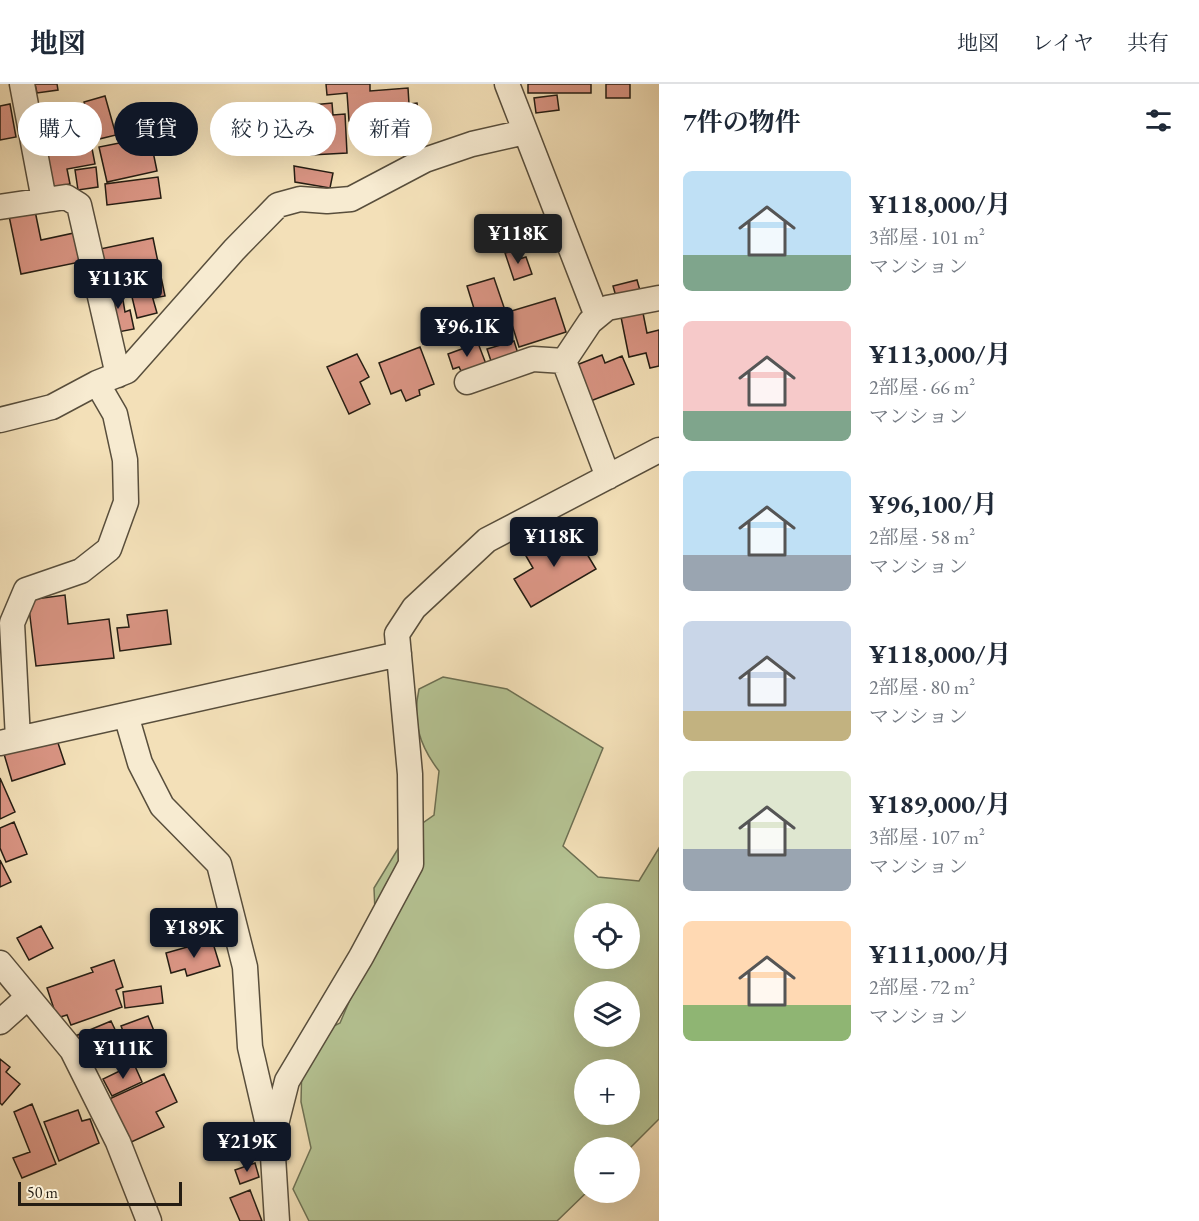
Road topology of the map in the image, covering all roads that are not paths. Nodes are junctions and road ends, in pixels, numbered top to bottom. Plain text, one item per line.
1 (22, 84) edge
2 (507, 84) edge
3 (525, 132) junction
4 (44, 200) junction
5 (0, 207) edge
6 (659, 298) edge
7 (597, 316) junction
8 (564, 361) junction
9 (107, 379) junction
10 (467, 382) dead end
11 (0, 420) edge
12 (659, 450) edge
13 (608, 477) junction
14 (399, 654) junction
15 (126, 714) junction
16 (9, 741) edge
17 (0, 963) edge
18 (28, 997) junction
19 (0, 1022) edge
20 (272, 1140) junction
21 (149, 1221) edge
22 (277, 1221) edge

1 - 4 street
2 - 3 street
3 - 7 street
3 - 9 street
4 - 5 street
4 - 9 street
6 - 7 street
7 - 8 street
8 - 10 street
8 - 13 street
9 - 11 street
9 - 16 street
12 - 13 street
13 - 14 street
14 - 15 street
14 - 20 street
15 - 16 street
15 - 20 street
17 - 18 street
18 - 19 street
18 - 21 street
20 - 22 street

